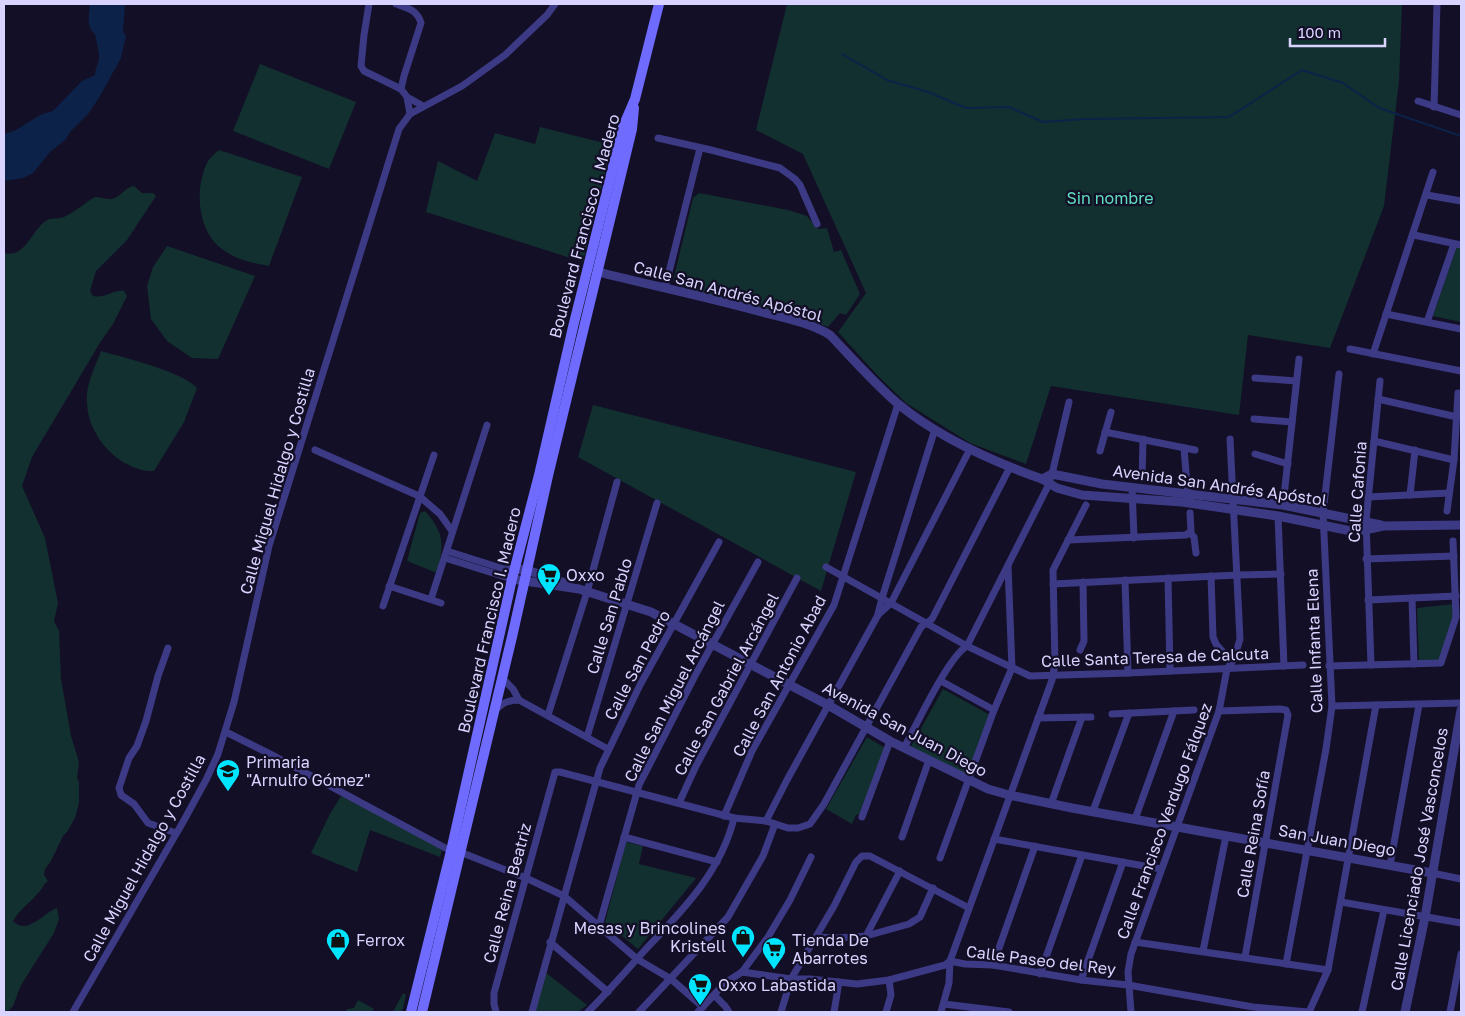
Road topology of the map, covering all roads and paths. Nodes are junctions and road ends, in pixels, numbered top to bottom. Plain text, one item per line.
1 (369, 4) edge
2 (396, 4) edge
3 (555, 4) edge
4 (659, 4) edge
5 (1437, 4) edge
6 (402, 89) junction
7 (407, 97) junction
8 (1418, 101) dead end
9 (423, 106) junction
10 (1434, 107) junction
11 (410, 114) junction
12 (1461, 115) edge
13 (658, 138) dead end
14 (700, 148) junction
15 (1433, 172) dead end
16 (613, 189) junction
17 (1426, 195) junction
18 (1461, 201) edge
19 (817, 224) dead end
20 (1414, 235) junction
21 (1458, 244) edge
22 (598, 272) junction
23 (665, 288) junction
24 (1386, 314) junction
25 (1427, 322) junction
26 (1461, 329) edge
27 (1350, 350) dead end
28 (1373, 354) junction
29 (1299, 359) dead end
30 (1461, 371) edge
31 (1339, 374) dead end
32 (1255, 378) dead end
33 (1296, 381) junction
34 (1380, 381) dead end
35 (1458, 393) dead end
36 (1378, 399) junction
37 (1069, 402) dead end
38 (898, 404) junction
39 (1111, 412) dead end
40 (1457, 417) junction
41 (1254, 419) dead end
42 (1292, 422) junction
43 (487, 425) dead end
44 (934, 429) junction
45 (1105, 432) junction
46 (1143, 439) junction
47 (1230, 440) dead end
48 (1374, 441) junction
49 (1184, 448) junction
50 (970, 449) junction
51 (315, 450) dead end
52 (1195, 450) dead end
53 (1415, 450) junction
54 (1100, 451) dead end
55 (1255, 454) dead end
56 (434, 455) dead end
57 (1454, 460) junction
58 (1288, 464) junction
59 (1009, 466) junction
60 (1052, 474) junction
61 (1142, 478) dead end
62 (1045, 481) junction
63 (617, 482) dead end
64 (1132, 488) junction
65 (1449, 493) junction
66 (1410, 495) junction
67 (419, 496) junction
68 (1368, 497) junction
69 (1133, 498) junction
70 (1188, 498) junction
71 (1233, 500) junction
72 (657, 503) dead end
73 (1086, 505) dead end
74 (1283, 505) junction
75 (1234, 510) junction
76 (1447, 511) dead end
77 (1323, 512) junction
78 (1190, 513) dead end
79 (1278, 516) junction
80 (1461, 525) edge
81 (1324, 526) junction
82 (1365, 526) junction
83 (452, 532) junction
84 (1190, 533) junction
85 (1134, 538) junction
86 (1068, 540) junction
87 (1453, 541) dead end
88 (719, 542) dead end
89 (1196, 552) dead end
90 (446, 554) junction
91 (1454, 556) junction
92 (1366, 559) junction
93 (758, 562) dead end
94 (1008, 565) junction
95 (826, 567) dead end
96 (514, 574) junction
97 (1281, 574) junction
98 (526, 575) junction
99 (1237, 575) junction
100 (844, 576) junction
101 (1211, 576) junction
102 (797, 578) dead end
103 (1168, 578) junction
104 (1125, 580) junction
105 (1083, 582) junction
106 (1053, 584) junction
107 (389, 586) junction
108 (583, 591) junction
109 (1456, 596) junction
110 (882, 598) junction
111 (1412, 598) junction
112 (432, 599) junction
113 (1368, 600) junction
114 (441, 603) dead end
115 (891, 603) junction
116 (628, 604) junction
117 (383, 606) dead end
118 (878, 615) junction
119 (926, 623) junction
120 (674, 624) junction
121 (712, 644) junction
122 (966, 646) junction
123 (168, 648) dead end
124 (1080, 650) dead end
125 (1223, 652) dead end
126 (751, 664) junction
127 (1414, 664) junction
128 (1303, 665) dead end
129 (1371, 665) junction
130 (1284, 666) junction
131 (1329, 666) junction
132 (1012, 668) junction
133 (1227, 669) junction
134 (1170, 671) junction
135 (1128, 673) junction
136 (1054, 676) junction
137 (502, 678) junction
138 (941, 681) junction
139 (790, 684) junction
140 (519, 700) junction
141 (1461, 703) edge
142 (828, 705) junction
143 (1376, 705) junction
144 (1419, 705) junction
145 (1332, 706) junction
146 (495, 710) junction
147 (994, 710) junction
148 (1194, 710) dead end
149 (1461, 710) edge
150 (1174, 711) junction
151 (1219, 711) junction
152 (1129, 713) junction
153 (1112, 714) dead end
154 (548, 715) junction
155 (1090, 716) dead end
156 (1082, 717) junction
157 (1038, 718) junction
158 (866, 727) junction
159 (226, 732) junction
160 (588, 737) junction
161 (890, 741) junction
162 (904, 748) junction
163 (608, 749) junction
164 (929, 760) junction
165 (596, 780) junction
166 (969, 780) junction
167 (636, 792) junction
168 (1010, 796) junction
169 (679, 803) junction
170 (1051, 804) junction
171 (1093, 811) junction
172 (724, 816) junction
173 (862, 817) dead end
174 (734, 818) junction
175 (1135, 819) junction
176 (766, 821) junction
177 (775, 824) junction
178 (1177, 827) junction
179 (176, 833) junction
180 (1226, 836) junction
181 (624, 837) junction
182 (902, 837) dead end
183 (994, 839) junction
184 (1266, 843) junction
185 (1035, 846) junction
186 (456, 851) junction
187 (1306, 851) junction
188 (1082, 855) junction
189 (811, 857) dead end
190 (940, 858) dead end
191 (1349, 859) junction
192 (717, 862) junction
193 (1123, 862) junction
194 (1390, 865) junction
195 (1161, 869) junction
196 (900, 871) junction
197 (1432, 873) junction
198 (526, 878) junction
199 (1461, 879) edge
200 (933, 888) junction
201 (564, 896) junction
202 (1341, 902) junction
203 (969, 908) junction
204 (1384, 910) junction
205 (1425, 917) junction
206 (1461, 923) edge
207 (599, 926) junction
208 (866, 936) junction
209 (816, 937) junction
210 (550, 942) junction
211 (1135, 942) junction
212 (1203, 951) junction
213 (1461, 954) edge
214 (1245, 957) junction
215 (637, 958) junction
216 (950, 961) junction
217 (1286, 964) junction
218 (993, 965) junction
219 (1328, 970) junction
220 (742, 972) junction
221 (1040, 974) junction
222 (671, 979) junction
223 (791, 979) junction
224 (889, 980) junction
225 (1081, 980) junction
226 (839, 982) junction
227 (1128, 985) junction
228 (608, 992) junction
229 (714, 995) junction
230 (944, 1004) junction
231 (700, 1009) edge
232 (987, 1010) edge
233 (73, 1012) edge
234 (411, 1012) edge
235 (422, 1012) edge
236 (496, 1012) edge
237 (532, 1012) edge
238 (588, 1012) edge
239 (639, 1012) edge
240 (729, 1012) edge
241 (781, 1012) edge
242 (834, 1012) edge
243 (886, 1012) edge
244 (941, 1012) edge
245 (1009, 1012) edge
246 (1131, 1012) edge
247 (1309, 1012) edge
248 (1362, 1012) edge
249 (1405, 1012) edge
250 (1450, 1012) edge

1 - 6 street
2 - 6 street
3 - 9 street, Calle Miguel Hidalgo y Costilla
4 - 16 main road, Boulevard Francisco I. Madero
5 - 10 street
6 - 7 street
7 - 9 street
7 - 11 street
8 - 10 street
9 - 11 street, Calle Miguel Hidalgo y Costilla
10 - 12 street
11 - 159 street, Calle Miguel Hidalgo y Costilla
13 - 14 street
14 - 19 street
14 - 23 street
15 - 17 street
16 - 22 main road, Boulevard Francisco I. Madero
16 - 96 main road, Boulevard Francisco I. Madero
17 - 18 street
17 - 20 street
20 - 21 street
20 - 24 street
21 - 25 street
22 - 23 street, Calle San Andrés Apóstol
22 - 98 main road, Boulevard Francisco I. Madero
23 - 38 street, Calle San Andrés Apóstol
24 - 25 street
24 - 28 street
25 - 26 street
27 - 28 street
28 - 30 street
29 - 33 street
31 - 77 street, Calle Infanta Elena
32 - 33 street
33 - 42 street
34 - 36 street, Calle Cafonia
35 - 40 street
36 - 40 street
36 - 48 street, Calle Cafonia
37 - 60 street
38 - 44 street, Calle San Andrés Apóstol
38 - 100 street, Calle San Antonio Abad
39 - 45 street
40 - 57 street
41 - 42 street
42 - 58 street
43 - 83 street
44 - 50 street, Calle San Andrés Apóstol
44 - 110 street
45 - 46 street
45 - 54 street
46 - 49 street
46 - 61 street
47 - 71 street, Calle Francisco Verdugo Fálquez
48 - 53 street
48 - 68 street, Calle Cafonia
49 - 52 street
49 - 70 street
50 - 59 street, Calle San Andrés Apóstol
50 - 115 street
51 - 67 street
53 - 57 street
53 - 66 street
55 - 58 street
56 - 67 street
57 - 65 street
58 - 74 street
59 - 62 street, Calle San Andrés Apóstol
59 - 119 street
60 - 62 street
60 - 64 street, Avenida San Andrés Apóstol
62 - 69 street, Avenida San Andrés Apóstol
62 - 94 street
63 - 108 street
64 - 69 street
64 - 70 street, Avenida San Andrés Apóstol
65 - 66 street
65 - 76 street
66 - 68 street
67 - 83 street
67 - 107 street
68 - 82 street, Calle Cafonia
69 - 70 street, Avenida San Andrés Apóstol
69 - 85 street
70 - 71 street, Avenida San Andrés Apóstol
70 - 75 street, Avenida San Andrés Apóstol
71 - 74 street, Avenida San Andrés Apóstol
71 - 75 street, Calle Francisco Verdugo Fálquez
72 - 116 street, Calle San Pablo
73 - 86 street
74 - 77 street, Avenida San Andrés Apóstol
75 - 79 street, Avenida San Andrés Apóstol
75 - 99 street, Calle Francisco Verdugo Fálquez
77 - 81 street, Calle Infanta Elena
77 - 82 street, Avenida San Andrés Apóstol
78 - 84 street
79 - 81 street, Avenida San Andrés Apóstol
79 - 97 street
80 - 82 street, Avenida San Andrés Apóstol
81 - 82 street, Avenida San Andrés Apóstol
81 - 131 street, Calle Infanta Elena
82 - 92 street, Calle Cafonia
83 - 90 street
84 - 85 street
84 - 89 street
85 - 86 street
86 - 106 street
87 - 91 street
88 - 120 street, Calle San Pedro
90 - 96 street
90 - 112 street
91 - 92 street
91 - 109 street
92 - 113 street, Calle Cafonia
93 - 121 street, Calle San Miguel Arcángel
94 - 122 street
94 - 132 street
95 - 100 street, Calle Santa Teresa de Calcuta
96 - 98 street, Avenida San Juan Diego
96 - 186 main road, Boulevard Francisco I. Madero
97 - 99 street
97 - 130 street
98 - 108 street, Avenida San Juan Diego
98 - 137 main road, Boulevard Francisco I. Madero
99 - 101 street
99 - 133 street, Calle Francisco Verdugo Fálquez
100 - 110 street, Calle Santa Teresa de Calcuta
100 - 139 street, Calle San Antonio Abad
101 - 103 street
101 - 125 street
102 - 126 street, Calle San Gabriel Arcángel
103 - 104 street
103 - 134 street
104 - 105 street
104 - 135 street
105 - 106 street
105 - 124 street
106 - 136 street
107 - 112 street
107 - 117 street
108 - 116 street, Avenida San Juan Diego
108 - 154 street
109 - 111 street
109 - 127 street
110 - 115 street, Calle Santa Teresa de Calcuta
110 - 118 street
111 - 113 street
111 - 127 street
112 - 114 street
113 - 129 street, Calle Cafonia
115 - 118 street
115 - 119 street, Calle Santa Teresa de Calcuta
116 - 120 street, Avenida San Juan Diego
116 - 160 street, Calle San Pablo
118 - 142 street
119 - 122 street, Calle Santa Teresa de Calcuta
119 - 158 street
120 - 121 street, Avenida San Juan Diego
120 - 163 street, Calle San Pedro
121 - 126 street, Avenida San Juan Diego
121 - 167 street, Calle San Miguel Arcángel
122 - 132 street, Calle Santa Teresa de Calcuta
122 - 138 street
123 - 179 street
126 - 139 street, Avenida San Juan Diego
126 - 169 street, Calle San Gabriel Arcángel
127 - 129 street
128 - 130 street, Calle Santa Teresa de Calcuta
129 - 131 street
130 - 133 street, Calle Santa Teresa de Calcuta
131 - 145 street, Calle Infanta Elena
132 - 136 street, Calle Santa Teresa de Calcuta
132 - 147 street
133 - 134 street, Calle Santa Teresa de Calcuta
133 - 151 street, Calle Francisco Verdugo Fálquez
134 - 135 street, Calle Santa Teresa de Calcuta
135 - 136 street, Calle Santa Teresa de Calcuta
136 - 157 street
137 - 140 street
137 - 146 main road, Boulevard Francisco I. Madero
138 - 147 street
138 - 162 street
139 - 142 street, Avenida San Juan Diego
139 - 172 street, Calle San Antonio Abad
140 - 146 street
140 - 154 street
141 - 144 street
142 - 158 street, Avenida San Juan Diego
142 - 176 street
143 - 144 street
143 - 145 street
143 - 191 street
144 - 194 street
145 - 187 street, Calle Infanta Elena
146 - 186 main road, Boulevard Francisco I. Madero
147 - 166 street
148 - 150 street
149 - 197 street, Calle Licenciado José Vasconcelos
150 - 152 street
150 - 175 street
151 - 178 street, Calle Francisco Verdugo Fálquez
151 - 184 street, Calle Reina Sofía
152 - 153 street
152 - 171 street
154 - 160 street
155 - 156 street
156 - 157 street
156 - 170 street
157 - 168 street
158 - 161 street, Avenida San Juan Diego
158 - 177 street
159 - 179 street, Calle Miguel Hidalgo y Costilla
159 - 186 street
160 - 163 street
161 - 162 street, Avenida San Juan Diego
161 - 173 street
162 - 164 street, Avenida San Juan Diego
163 - 165 street, Calle San Pedro
164 - 166 street, Avenida San Juan Diego
164 - 182 street
165 - 167 street
165 - 198 street, Calle Reina Beatriz
165 - 201 street, Calle San Pedro
166 - 168 street, Avenida San Juan Diego
166 - 190 street
167 - 169 street
167 - 181 street, Calle San Miguel Arcángel
168 - 170 street, Avenida San Juan Diego
168 - 183 street
169 - 172 street
170 - 171 street, Avenida San Juan Diego
171 - 175 street, Avenida San Juan Diego
172 - 174 street
174 - 176 street
174 - 192 street
175 - 178 street, Avenida San Juan Diego
176 - 177 street
177 - 222 street
178 - 180 street, Avenida San Juan Diego
178 - 195 street, Calle Francisco Verdugo Fálquez
179 - 233 street, Calle Miguel Hidalgo y Costilla
180 - 184 street, Avenida San Juan Diego
180 - 212 street
181 - 192 street
181 - 207 street, Calle San Miguel Arcángel
183 - 185 street
183 - 203 street
184 - 187 street, San Juan Diego
184 - 214 street, Calle Reina Sofía
185 - 188 street
185 - 218 street
186 - 198 street
186 - 234 main road, Boulevard Francisco I. Madero
186 - 235 main road, Boulevard Francisco I. Madero
187 - 191 street, San Juan Diego
187 - 217 street, Calle Infanta Elena
188 - 193 street
188 - 221 street
189 - 220 street
191 - 194 street, San Juan Diego
191 - 202 street
192 - 215 street
193 - 195 street
193 - 225 street
194 - 197 street, San Juan Diego
195 - 211 street, Calle Francisco Verdugo Fálquez
196 - 200 street
196 - 208 street
196 - 209 street
197 - 199 street, San Juan Diego
197 - 205 street, Calle Licenciado José Vasconcelos
198 - 201 street
198 - 236 street, Calle Reina Beatriz
200 - 203 street
200 - 208 street
201 - 207 street
201 - 210 street, Calle San Pedro
202 - 204 street
202 - 219 street
203 - 216 street
204 - 205 street
204 - 248 street
205 - 206 street
205 - 249 street, Calle Licenciado José Vasconcelos
207 - 215 street
208 - 209 street
209 - 223 street
210 - 228 street
210 - 237 street, Calle San Pedro
211 - 212 street
211 - 227 street, Calle Francisco Verdugo Fálquez
212 - 214 street
213 - 250 street
214 - 217 street
215 - 222 street
215 - 228 street
216 - 218 street, Calle Paseo del Rey
216 - 224 street, Calle Paseo del Rey
216 - 230 street
217 - 219 street
218 - 221 street, Calle Paseo del Rey
219 - 247 street
220 - 223 street, Calle Paseo del Rey
220 - 229 street
221 - 225 street, Calle Paseo del Rey
222 - 231 street
222 - 239 street
223 - 226 street, Calle Paseo del Rey
223 - 241 street
224 - 226 street, Calle Paseo del Rey
224 - 243 street
225 - 227 street, Calle Paseo del Rey
226 - 242 street
227 - 246 street, Calle Francisco Verdugo Fálquez
227 - 247 street, Calle Paseo del Rey
228 - 238 street
229 - 231 street
229 - 240 street
230 - 232 street
230 - 244 street
232 - 245 street

